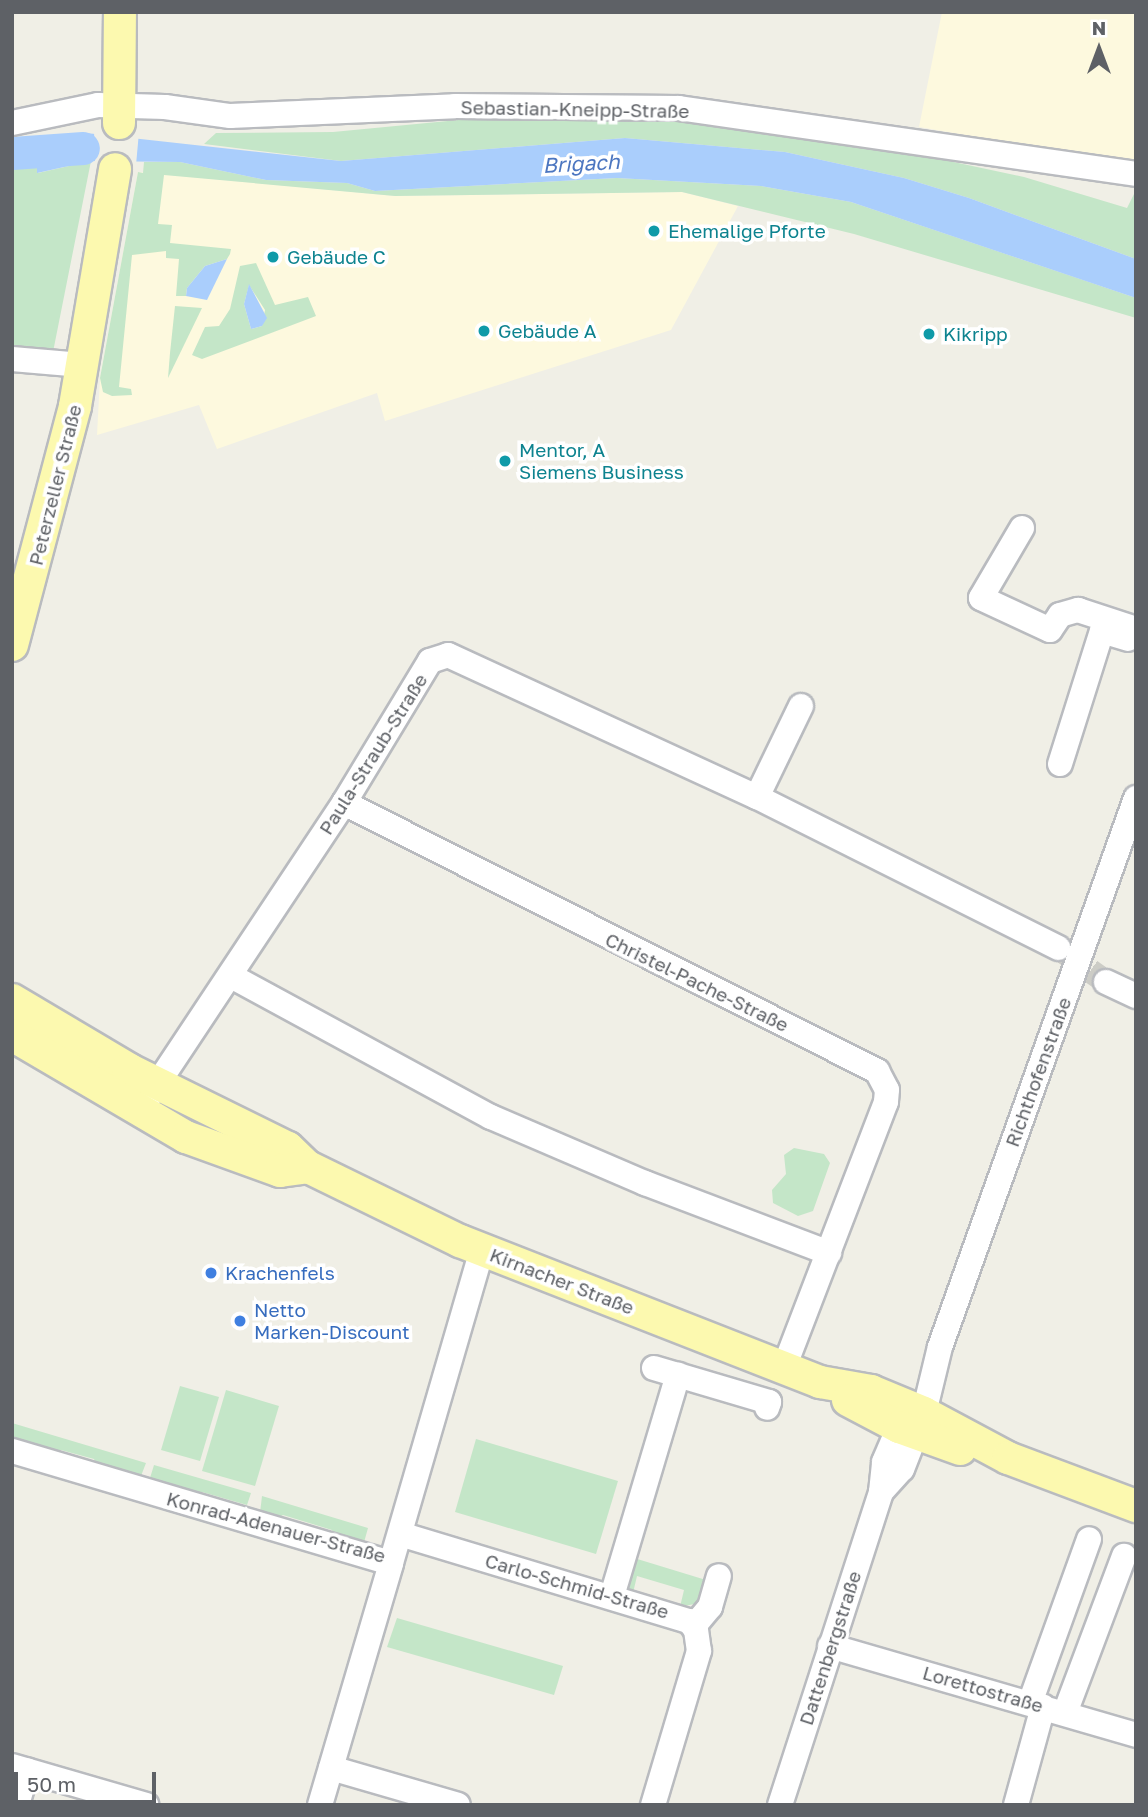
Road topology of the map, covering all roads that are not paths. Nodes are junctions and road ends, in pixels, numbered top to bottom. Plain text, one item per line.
1 (120, 12) edge
2 (120, 114) junction
3 (12, 122) edge
4 (115, 169) dead end
5 (1136, 174) edge
6 (12, 359) edge
7 (82, 365) junction
8 (1022, 528) dead end
9 (1136, 629) edge
10 (1136, 638) edge
11 (12, 645) edge
12 (801, 706) dead end
13 (1060, 764) dead end
14 (757, 797) junction
15 (1136, 798) edge
16 (344, 803) junction
17 (1058, 948) tunnel mouth
18 (231, 976) junction
19 (1106, 982) tunnel mouth
20 (1136, 996) edge
21 (12, 1000) edge
22 (12, 1035) edge
23 (158, 1081) junction
24 (141, 1111) junction
25 (233, 1121) junction
26 (217, 1151) junction
27 (308, 1167) junction
28 (482, 1250) junction
29 (829, 1253) junction
30 (654, 1368) dead end
31 (784, 1368) junction
32 (678, 1375) junction
33 (767, 1408) dead end
34 (912, 1420) junction
35 (12, 1451) edge
36 (1136, 1506) edge
37 (400, 1534) junction
38 (1089, 1539) dead end
39 (1124, 1556) dead end
40 (391, 1563) junction
41 (719, 1576) dead end
42 (612, 1596) junction
43 (694, 1626) junction
44 (830, 1646) junction
45 (1046, 1707) junction
46 (1136, 1735) edge
47 (20, 1768) edge
48 (331, 1768) junction
49 (17, 1805) edge
50 (146, 1805) edge
51 (320, 1805) edge
52 (458, 1805) edge
53 (653, 1805) edge
54 (780, 1805) edge
55 (1016, 1805) edge

1 - 2 main road
2 - 3 street, Sebastian-Kneipp-Straße
2 - 5 street, Sebastian-Kneipp-Straße
4 - 7 main road, Peterzeller Straße
6 - 7 street
7 - 11 main road, Peterzeller Straße
8 - 9 street
10 - 13 street
12 - 14 street
14 - 16 street, Paula-Straub-Straße
14 - 17 street, Paula-Straub-Straße
15 - 34 street, Richthofenstraße
16 - 18 street, Paula-Straub-Straße
16 - 29 street, Christel-Pache-Straße
18 - 23 street, Paula-Straub-Straße
18 - 29 street
19 - 20 street
21 - 23 main road, Kirnacher Straße
22 - 24 main road, Kirnacher Straße
23 - 24 street, Paula-Straub-Straße
23 - 25 main road, Kirnacher Straße
24 - 26 main road, Kirnacher Straße
25 - 26 street
25 - 27 main road, Kirnacher Straße
26 - 27 main road, Kirnacher Straße
27 - 28 main road, Kirnacher Straße
28 - 31 main road, Kirnacher Straße
28 - 37 street, Konrad-Adenauer-Straße
29 - 31 street, Christel-Pache-Straße
30 - 32 street
31 - 34 main road, Kirnacher Straße
32 - 33 street
32 - 42 street
34 - 36 main road, Kirnacher Straße
34 - 44 street, Dattenbergstraße
35 - 40 street, Konrad-Adenauer-Straße
37 - 40 street, Konrad-Adenauer-Straße
37 - 42 street, Carlo-Schmid-Straße
38 - 45 street
39 - 45 street
40 - 48 street
41 - 43 street
42 - 43 street, Carlo-Schmid-Straße
43 - 53 street, Carlo-Schmid-Straße
44 - 45 street, Lorettostraße
44 - 54 street, Dattenbergstraße
45 - 46 street, Lorettostraße
45 - 55 street
47 - 49 street
47 - 50 street
48 - 51 street
48 - 52 street

